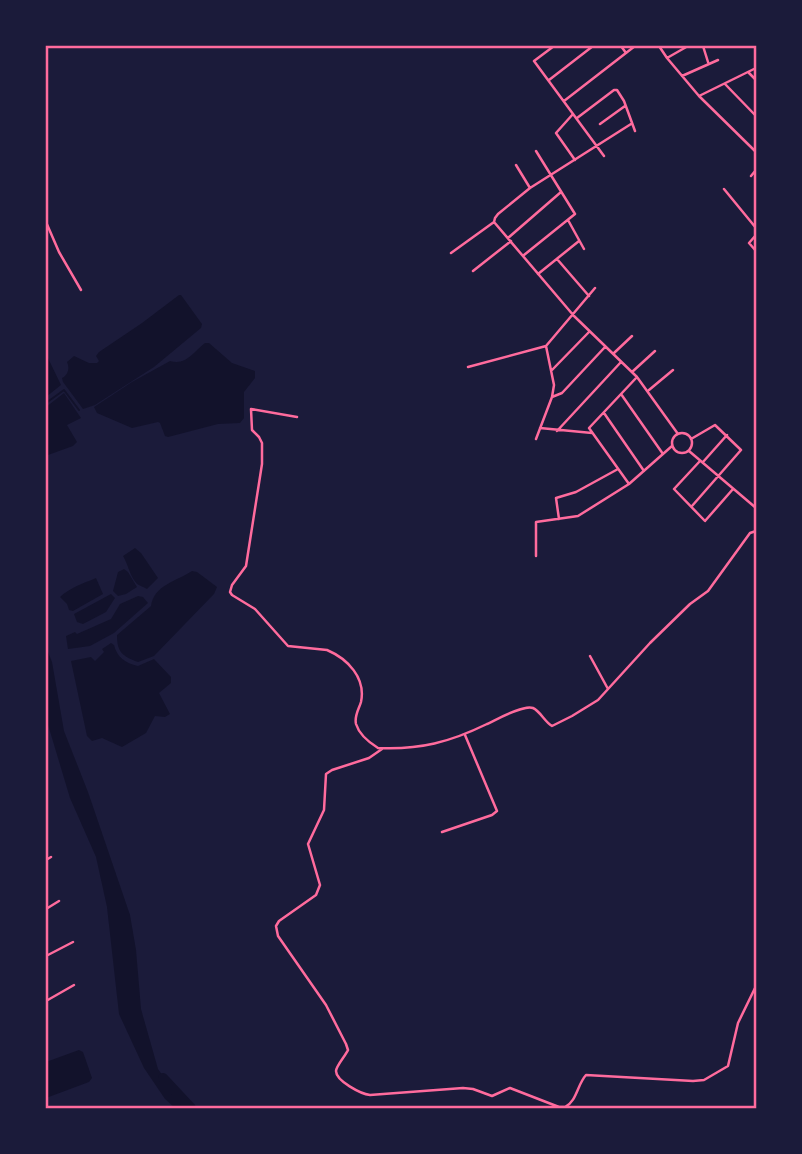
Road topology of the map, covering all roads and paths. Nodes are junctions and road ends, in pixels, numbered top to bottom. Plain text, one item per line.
1 (554, 46) edge
2 (593, 46) edge
3 (621, 46) edge
4 (635, 46) edge
5 (659, 46) edge
6 (688, 46) edge
7 (703, 46) edge
8 (626, 52) junction
9 (667, 58) junction
10 (718, 60) dead end
11 (709, 64) junction
12 (757, 68) edge
13 (748, 72) junction
14 (682, 76) junction
15 (757, 80) edge
16 (548, 81) junction
17 (725, 84) junction
18 (699, 96) junction
19 (564, 102) junction
20 (625, 106) junction
21 (573, 114) junction
22 (757, 116) edge
23 (577, 118) junction
24 (600, 124) dead end
25 (631, 124) junction
26 (635, 131) dead end
27 (757, 143) edge
28 (597, 146) junction
29 (752, 147) junction
30 (536, 150) dead end
31 (757, 152) edge
32 (604, 156) dead end
33 (575, 161) junction
34 (516, 165) dead end
35 (757, 170) edge
36 (552, 176) junction
37 (751, 176) dead end
38 (530, 188) junction
39 (724, 189) dead end
40 (561, 192) junction
41 (568, 220) junction
42 (46, 222) edge
43 (494, 222) junction
44 (757, 228) edge
45 (757, 235) edge
46 (509, 240) junction
47 (579, 241) junction
48 (584, 249) dead end
49 (757, 251) edge
50 (451, 253) dead end
51 (523, 256) junction
52 (557, 259) junction
53 (473, 271) dead end
54 (538, 274) junction
55 (595, 288) dead end
56 (81, 290) dead end
57 (589, 296) junction
58 (573, 316) junction
59 (590, 331) junction
60 (632, 336) dead end
61 (546, 346) junction
62 (605, 346) junction
63 (655, 352) dead end
64 (613, 354) junction
65 (621, 362) junction
66 (468, 367) dead end
67 (552, 370) junction
68 (673, 370) dead end
69 (632, 372) junction
70 (637, 377) junction
71 (648, 391) junction
72 (621, 394) junction
73 (552, 397) junction
74 (603, 412) junction
75 (297, 417) dead end
76 (539, 428) junction
77 (557, 431) junction
78 (592, 433) junction
79 (678, 434) junction
80 (727, 435) junction
81 (536, 439) dead end
82 (691, 439) junction
83 (672, 446) junction
84 (689, 450) junction
85 (663, 454) junction
86 (701, 462) junction
87 (618, 468) junction
88 (643, 471) junction
89 (718, 476) junction
90 (629, 484) junction
91 (733, 489) junction
92 (692, 506) junction
93 (757, 508) edge
94 (559, 519) junction
95 (757, 531) edge
96 (536, 556) dead end
97 (590, 656) dead end
98 (608, 689) junction
99 (465, 735) junction
100 (382, 749) junction
101 (442, 832) dead end
102 (51, 857) dead end
103 (46, 860) edge
104 (59, 901) dead end
105 (46, 909) edge
106 (73, 943) dead end
107 (46, 956) edge
108 (74, 985) dead end
109 (757, 986) edge
110 (46, 1001) edge

1 - 16 street
2 - 16 street
3 - 8 street
4 - 8 street
5 - 9 street
6 - 9 street
7 - 11 street
8 - 19 street
9 - 14 street
10 - 11 street
11 - 14 street
12 - 13 street
13 - 15 street
13 - 17 street
14 - 18 street
16 - 19 street
17 - 18 street
17 - 22 street
18 - 29 street
19 - 21 street
20 - 23 street
20 - 24 street
20 - 25 street
21 - 23 street
21 - 33 street
23 - 28 street
25 - 26 street
25 - 28 street
27 - 29 street
28 - 32 street
28 - 33 street
29 - 31 street
30 - 36 street
33 - 36 street
34 - 38 street
35 - 37 street
36 - 38 street
36 - 40 street
38 - 43 street
39 - 44 street
40 - 41 street
40 - 46 street
41 - 47 street
41 - 51 street
42 - 56 street
43 - 46 street
43 - 50 street
45 - 49 street
46 - 51 street
46 - 53 street
47 - 48 street
47 - 52 street
51 - 54 street
52 - 54 street
52 - 57 street
54 - 58 street
55 - 57 street
57 - 58 street
58 - 59 street
58 - 61 street
59 - 62 street
59 - 67 street
60 - 64 street
61 - 66 street
61 - 67 street
62 - 64 street
62 - 73 street
63 - 69 street
64 - 65 street
65 - 69 street
65 - 77 street
67 - 73 street
68 - 71 street
69 - 70 street
70 - 71 street
70 - 72 street
71 - 79 street
72 - 74 street
72 - 85 street
73 - 76 street
74 - 78 street
74 - 88 street
75 - 100 street
76 - 77 street
76 - 81 street
77 - 78 street
78 - 87 street
79 - 82 street
79 - 83 street
80 - 82 street
80 - 86 street
80 - 89 street
82 - 84 street
83 - 84 street
83 - 85 street
84 - 86 street
85 - 88 street
86 - 89 street
86 - 92 street
87 - 90 street
87 - 94 street
88 - 90 street
89 - 91 street
89 - 92 street
90 - 94 street
91 - 92 street
91 - 93 street
94 - 96 street
95 - 98 street
97 - 98 street
98 - 99 street
99 - 100 street
99 - 101 street
100 - 109 street
102 - 103 street
104 - 105 street
106 - 107 street
108 - 110 street

